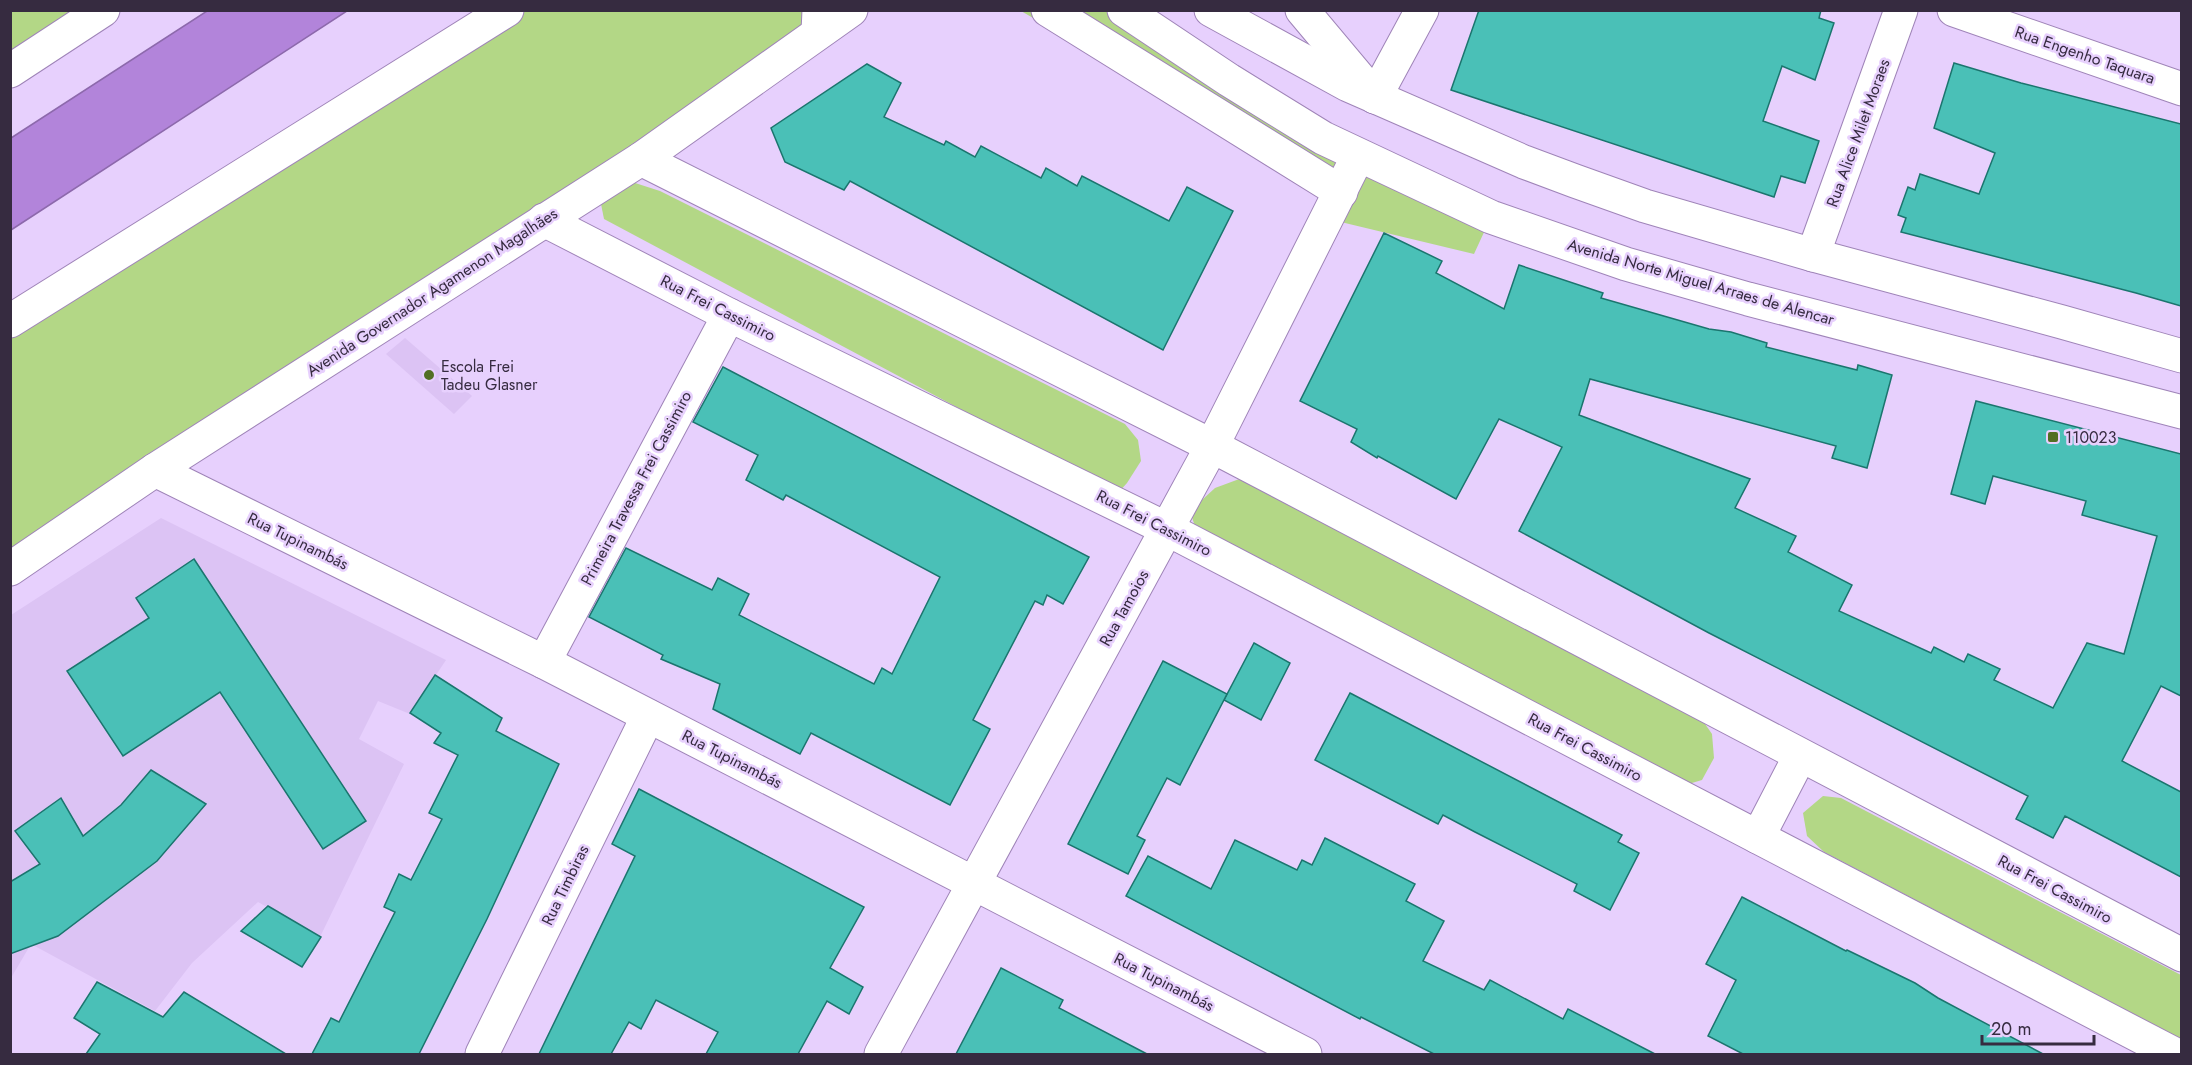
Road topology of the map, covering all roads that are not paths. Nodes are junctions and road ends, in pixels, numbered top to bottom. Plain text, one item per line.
1 (103, 10) edge
2 (507, 10) edge
3 (851, 10) edge
4 (1048, 10) edge
5 (1124, 10) edge
6 (1211, 10) edge
7 (1302, 10) edge
8 (1422, 10) edge
9 (1902, 10) edge
10 (1954, 10) edge
11 (819, 22) edge
12 (10, 71) edge
13 (2181, 88) edge
14 (1362, 91) junction
15 (1358, 156) junction
16 (641, 159) junction
17 (1341, 192) junction
18 (544, 220) junction
19 (1813, 255) junction
20 (729, 315) junction
21 (10, 321) edge
22 (2181, 356) edge
23 (2181, 412) edge
24 (1212, 446) junction
25 (155, 470) junction
26 (1167, 529) junction
27 (10, 569) edge
28 (544, 662) junction
29 (648, 716) junction
30 (1800, 756) junction
31 (1758, 837) junction
32 (973, 885) junction
33 (2181, 956) edge
34 (482, 1054) edge
35 (881, 1054) edge
36 (1305, 1054) edge
37 (2174, 1054) edge

1 - 12 main road
2 - 21 main road
3 - 11 main road, Avenida Governador Agamenon Magalhães
4 - 17 main road
5 - 15 main road, Avenida Norte Miguel Arraes de Alencar
6 - 14 main road
7 - 14 main road
8 - 14 main road
9 - 19 main road, Rua Alice Milet Moraes
10 - 13 main road, Rua Engenho Taquara
11 - 16 main road, Avenida Governador Agamenon Magalhães
14 - 19 main road
15 - 17 main road, Rua Tamoios
15 - 23 main road, Avenida Norte Miguel Arraes de Alencar
16 - 18 main road, Avenida Governador Agamenon Magalhães
16 - 24 main road, Rua Frei Cassimiro
17 - 24 main road, Rua Tamoios
18 - 20 main road, Rua Frei Cassimiro
18 - 25 main road, Avenida Governador Agamenon Magalhães
19 - 22 main road
20 - 26 main road, Rua Frei Cassimiro
20 - 28 main road, Primeira Travessa Frei Cassimiro
24 - 26 main road, Rua Tamoios
24 - 30 main road, Rua Frei Cassimiro
25 - 27 main road, Avenida Governador Agamenon Magalhães
25 - 28 main road, Rua Tupinambás
26 - 31 main road, Rua Frei Cassimiro
26 - 32 main road, Rua Tamoios
28 - 29 main road, Rua Tupinambás
29 - 32 main road, Rua Tupinambás
29 - 34 main road, Rua Timbiras
30 - 31 main road
30 - 33 main road, Rua Frei Cassimiro
31 - 37 main road, Rua Frei Cassimiro
32 - 35 main road, Rua Tamoios
32 - 36 main road, Rua Tupinambás

